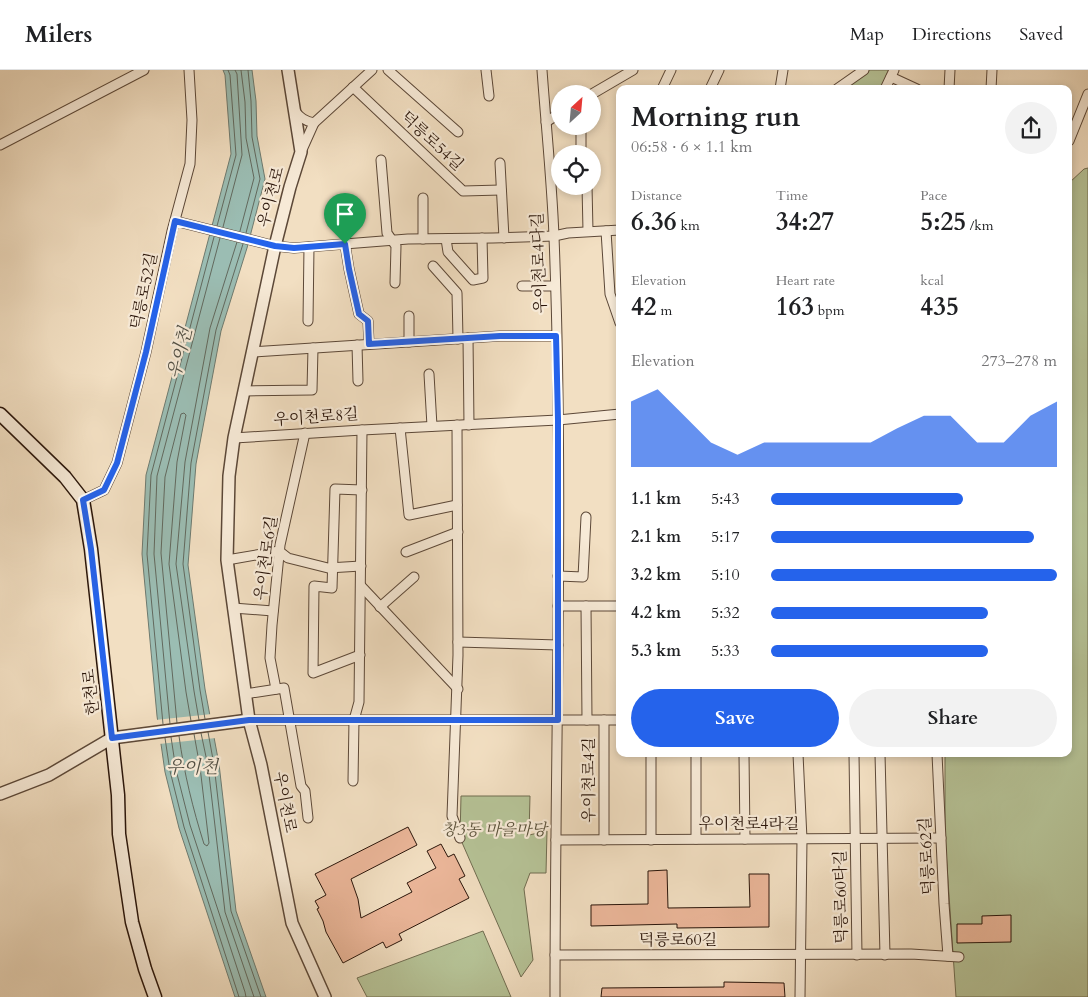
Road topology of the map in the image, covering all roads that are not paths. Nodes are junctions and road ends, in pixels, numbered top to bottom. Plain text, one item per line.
1 (144, 70) edge
2 (189, 70) edge
3 (288, 70) edge
4 (372, 70) edge
5 (388, 70) edge
6 (486, 70) edge
7 (542, 70) edge
8 (633, 70) edge
9 (670, 70) edge
10 (719, 70) edge
11 (783, 70) edge
12 (864, 70) edge
13 (950, 70) edge
14 (992, 70) edge
15 (892, 73) edge
16 (664, 85) edge
17 (712, 85) edge
18 (781, 85) edge
19 (843, 85) edge
20 (887, 85) edge
21 (911, 85) edge
22 (949, 85) edge
23 (991, 85) edge
24 (353, 87) junction
25 (601, 89) edge
26 (1088, 94) edge
27 (489, 96) dead end
28 (295, 111) junction
29 (551, 119) edge
30 (546, 122) junction
31 (1072, 122) edge
32 (314, 123) junction
33 (458, 132) dead end
34 (0, 145) edge
35 (301, 152) junction
36 (381, 160) dead end
37 (500, 163) dead end
38 (501, 190) junction
39 (587, 195) edge
40 (423, 198) dead end
41 (175, 221) junction
42 (606, 230) junction
43 (616, 230) edge
44 (588, 232) junction
45 (554, 236) junction
46 (446, 238) junction
47 (482, 238) junction
48 (504, 238) junction
49 (423, 239) junction
50 (393, 240) junction
51 (345, 244) junction
52 (275, 246) junction
53 (309, 247) junction
54 (433, 266) dead end
55 (395, 282) dead end
56 (522, 286) dead end
57 (555, 286) junction
58 (616, 311) edge
59 (409, 316) dead end
60 (308, 321) dead end
61 (556, 336) junction
62 (463, 338) junction
63 (409, 342) junction
64 (369, 344) junction
65 (357, 345) junction
66 (312, 348) junction
67 (252, 352) junction
68 (429, 374) dead end
69 (358, 381) dead end
70 (244, 392) junction
71 (0, 414) edge
72 (616, 414) edge
73 (558, 420) junction
74 (469, 424) junction
75 (457, 425) junction
76 (432, 426) junction
77 (400, 428) junction
78 (362, 430) junction
79 (305, 433) junction
80 (234, 438) junction
81 (362, 490) junction
82 (83, 500) junction
83 (458, 505) junction
84 (586, 517) dead end
85 (458, 532) junction
86 (279, 551) junction
87 (406, 552) dead end
88 (227, 560) junction
89 (361, 566) junction
90 (332, 567) junction
91 (558, 576) junction
92 (414, 577) dead end
93 (360, 586) junction
94 (558, 606) junction
95 (586, 606) junction
96 (616, 606) edge
97 (380, 607) junction
98 (233, 608) junction
99 (273, 611) junction
100 (458, 642) junction
101 (558, 645) junction
102 (360, 655) junction
103 (280, 688) junction
104 (458, 689) junction
105 (245, 694) junction
106 (249, 720) junction
107 (291, 720) junction
108 (354, 720) junction
109 (457, 720) junction
110 (558, 720) junction
111 (587, 720) junction
112 (604, 720) junction
113 (616, 720) edge
114 (112, 738) junction
115 (651, 757) edge
116 (696, 757) edge
117 (744, 757) edge
118 (798, 757) edge
119 (854, 757) edge
120 (880, 757) edge
121 (937, 757) edge
122 (353, 780) dead end
123 (0, 794) edge
124 (308, 818) dead end
125 (460, 838) dead end
126 (882, 838) junction
127 (941, 838) junction
128 (696, 839) junction
129 (745, 839) junction
130 (802, 839) junction
131 (856, 839) junction
132 (556, 840) junction
133 (604, 840) junction
134 (651, 840) junction
135 (885, 954) junction
136 (801, 955) junction
137 (857, 955) junction
138 (555, 956) junction
139 (948, 956) junction
140 (959, 957) dead end
141 (156, 997) edge
142 (325, 997) edge
143 (555, 997) edge
144 (800, 997) edge

1 - 34 street
2 - 41 street, 덕릉로52길
3 - 28 street, 우이천로
4 - 24 street
5 - 33 street, 덕릉로54길
6 - 27 street
7 - 30 street, 우이천로4다길
8 - 25 street
9 - 16 street
10 - 17 street
11 - 18 street
12 - 19 street
13 - 22 street
14 - 23 street
15 - 20 street
15 - 21 street
24 - 32 street
24 - 38 street, 덕릉로54길
26 - 31 street
28 - 32 street
28 - 35 street, 우이천로
29 - 30 street
30 - 45 street, 우이천로4다길
32 - 35 street
35 - 52 street, 우이천로
36 - 50 street
37 - 38 street
38 - 48 street
39 - 44 street
40 - 49 street
41 - 52 street
41 - 82 street, 덕릉로52길
42 - 43 street
42 - 44 street
42 - 58 street
44 - 45 street
45 - 48 street
45 - 57 street, 우이천로4다길
46 - 47 street
46 - 47 street
46 - 49 street
47 - 48 street
49 - 50 street
50 - 51 street
50 - 55 street
51 - 53 street
51 - 64 street
52 - 53 street
52 - 67 street, 우이천로
53 - 60 street
54 - 62 street
56 - 57 street
57 - 61 street, 우이천로4다길
59 - 63 street
61 - 62 street
61 - 73 street, 우이천로4다길
62 - 63 street
62 - 74 street
63 - 64 street
64 - 65 street
65 - 66 street
65 - 69 street
66 - 67 street
66 - 70 street
67 - 70 street, 우이천로
68 - 76 street
70 - 80 street, 우이천로
71 - 82 main road, 한천로
72 - 73 street, 우이천로8길
73 - 74 street, 우이천로8길
73 - 91 street, 우이천로4다길
74 - 75 street, 우이천로8길
75 - 76 street, 우이천로8길
75 - 83 street
76 - 77 street, 우이천로8길
77 - 78 street, 우이천로8길
77 - 83 street
78 - 79 street, 우이천로8길
78 - 81 street
79 - 80 street, 우이천로8길
79 - 86 street, 우이천로6길
80 - 88 street, 우이천로
81 - 89 street
81 - 90 street
82 - 114 main road, 한천로
83 - 85 street
84 - 91 street
85 - 87 street
85 - 100 street
86 - 88 street
86 - 90 street
86 - 99 street, 우이천로6길
88 - 98 street, 우이천로
89 - 90 street
89 - 93 street
90 - 102 street
91 - 94 street, 우이천로4다길
92 - 97 street
93 - 97 street
93 - 102 street
94 - 95 street
94 - 101 street, 우이천로4다길
95 - 96 street
95 - 111 street, 우이천로4길
97 - 104 street
98 - 99 street
98 - 105 street, 우이천로
99 - 103 street, 우이천로6길
100 - 101 street
100 - 104 street
101 - 110 street, 우이천로4다길
102 - 108 street
103 - 105 street
103 - 107 street
104 - 109 street
105 - 106 street, 우이천로
106 - 107 street, 우이천로4길
106 - 114 street
106 - 142 street, 우이천로
107 - 108 street, 우이천로4길
107 - 124 street
108 - 109 street, 우이천로4길
108 - 122 street
109 - 110 street, 우이천로4길
109 - 125 street
110 - 111 street, 우이천로4길
110 - 132 street
111 - 112 street, 우이천로4길
112 - 113 street, 우이천로4길
112 - 133 street, 우이천로4길
114 - 123 street
114 - 141 main road, 한천로
115 - 134 street
116 - 128 street
117 - 129 street
118 - 130 street
119 - 131 street
120 - 126 street
121 - 127 street, 덕릉로62길
126 - 127 street, 우이천로4라길
126 - 131 street, 우이천로4라길
126 - 135 street
127 - 139 street, 덕릉로62길
128 - 129 street, 우이천로4라길
128 - 134 street, 우이천로4라길
129 - 130 street, 우이천로4라길
130 - 131 street, 우이천로4라길
130 - 136 street
131 - 137 street, 덕릉로60타길
132 - 133 street, 우이천로4라길
132 - 138 street
133 - 134 street, 우이천로4라길
135 - 137 street, 덕릉로60타길
135 - 139 street, 덕릉로60타길
136 - 137 street, 덕릉로60타길
136 - 138 street, 덕릉로60길
136 - 144 street
138 - 143 street
139 - 140 street, 덕릉로60타길

